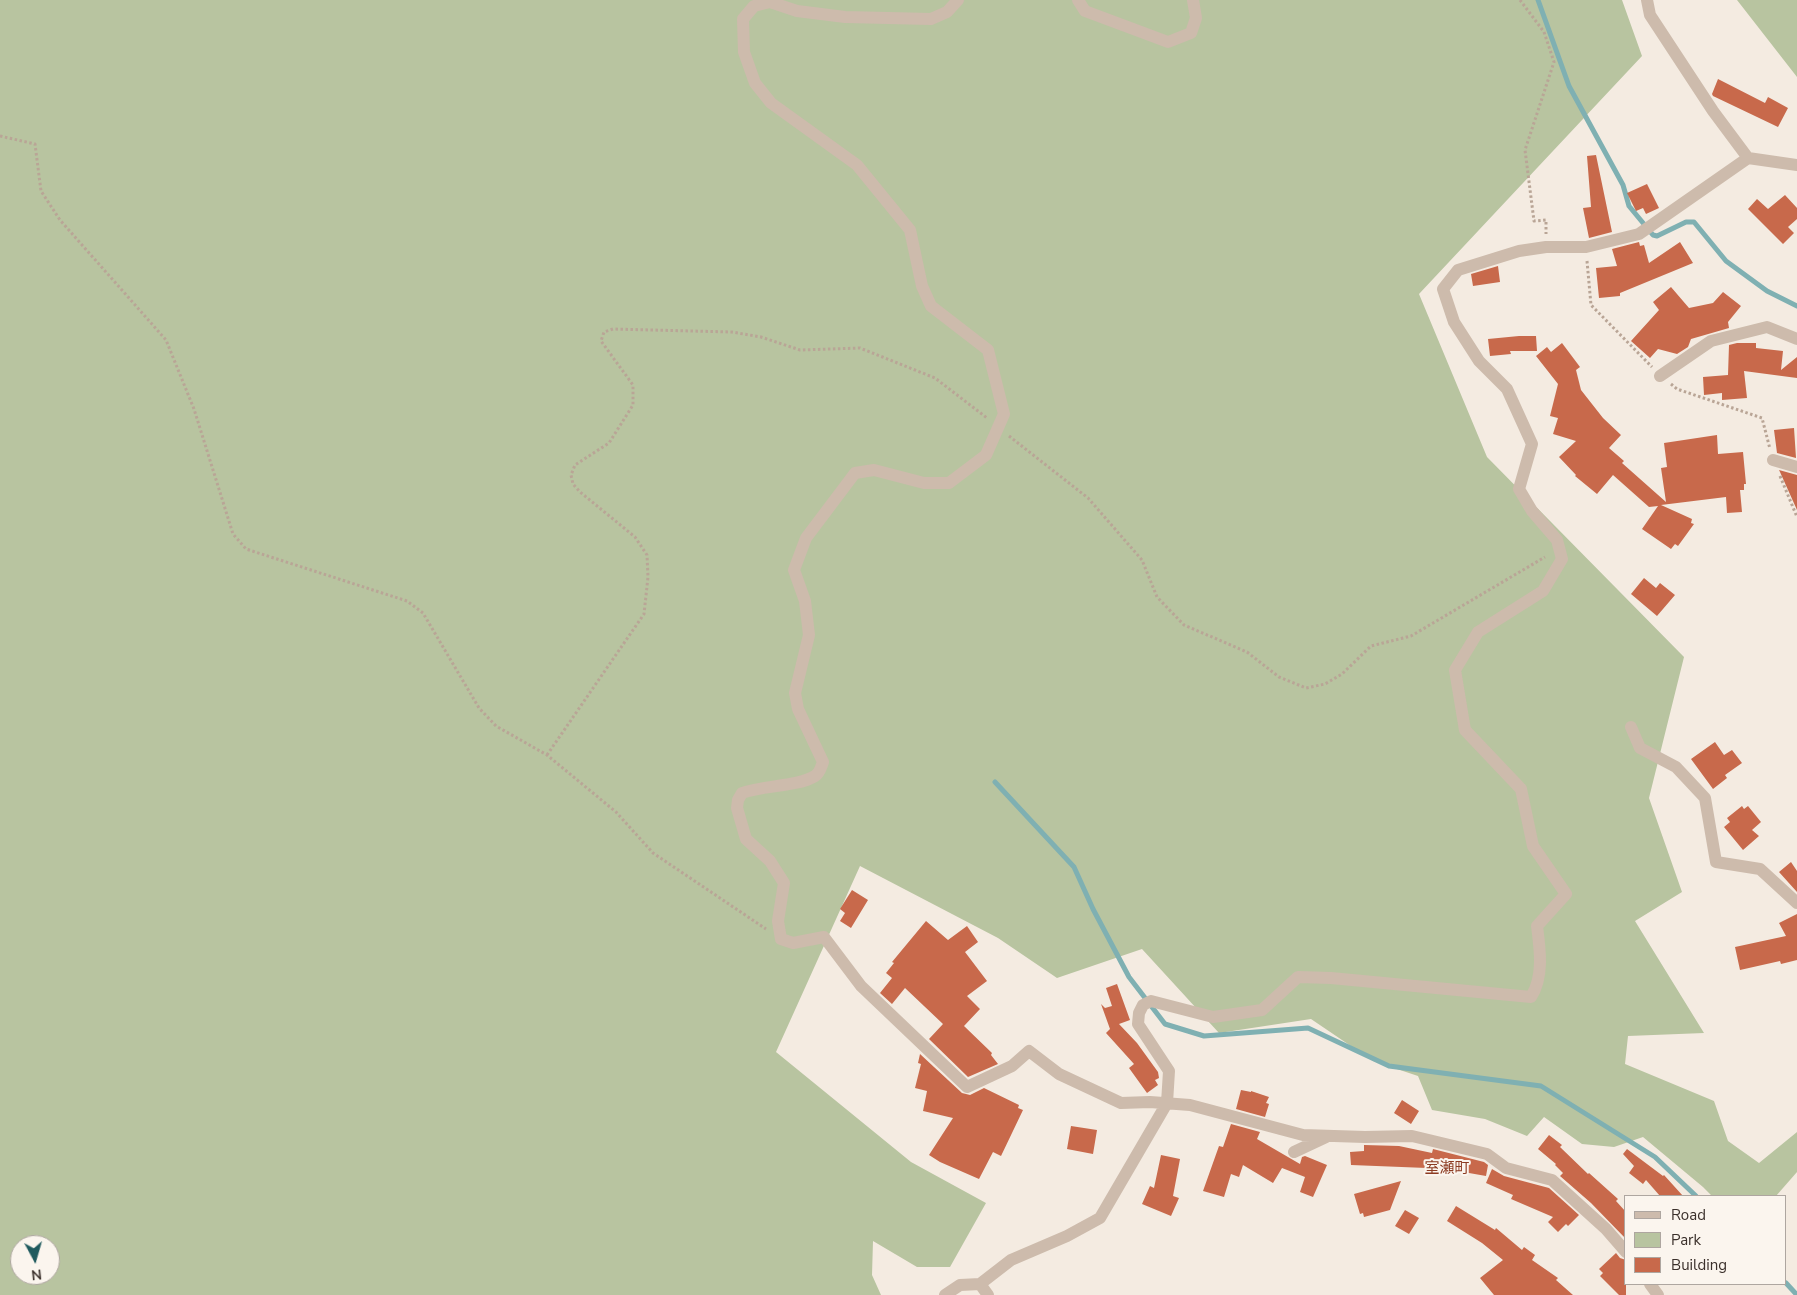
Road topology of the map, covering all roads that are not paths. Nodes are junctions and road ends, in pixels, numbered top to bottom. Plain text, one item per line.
1 (958, 0) edge
2 (1078, 0) edge
3 (1193, 0) edge
4 (1647, 0) edge
5 (1748, 158) junction
6 (1797, 165) edge
7 (1797, 339) edge
8 (1660, 376) road end
9 (1773, 460) road end
10 (1797, 467) edge
11 (1631, 727) dead end
12 (1797, 903) edge
13 (1167, 1103) junction
14 (1331, 1135) junction
15 (1294, 1152) dead end
16 (1624, 1250) edge
17 (980, 1284) junction
18 (945, 1295) edge
19 (988, 1295) edge

1 - 13 street
2 - 3 street
4 - 5 street
5 - 6 street
5 - 13 street
7 - 8 street
9 - 10 street
11 - 12 street
13 - 14 street
13 - 17 street
14 - 15 street
14 - 16 street
17 - 18 street
17 - 19 street

